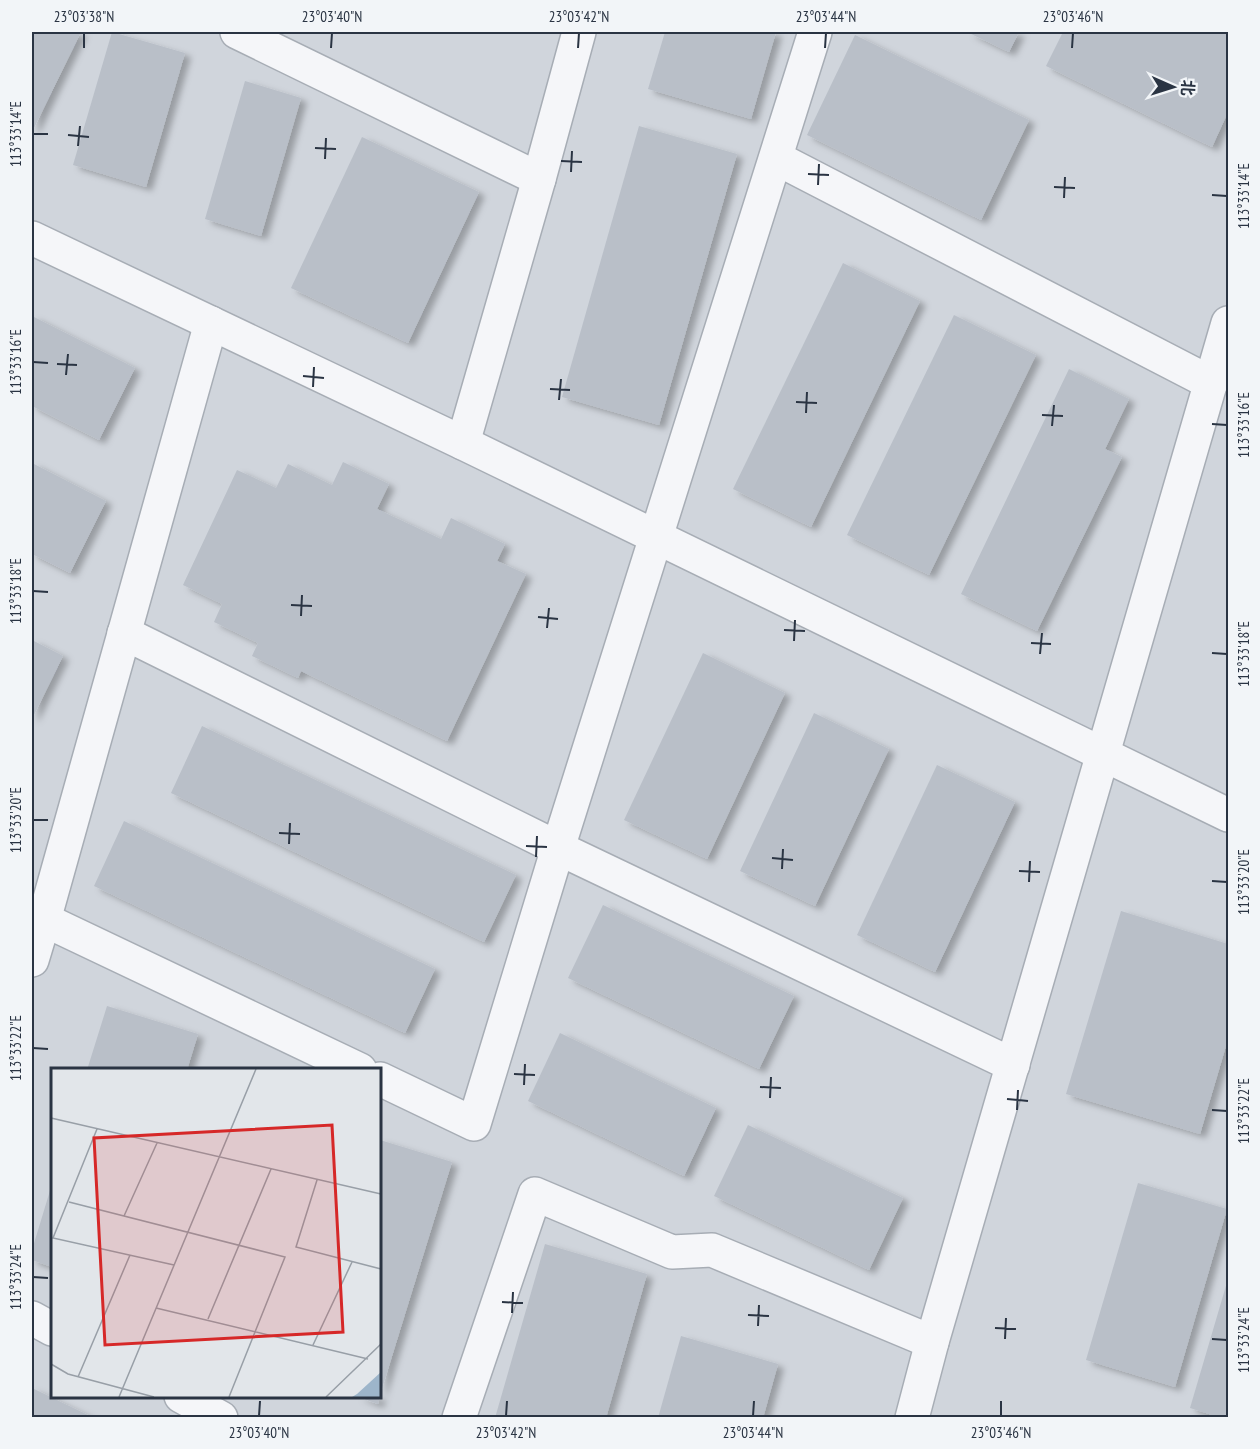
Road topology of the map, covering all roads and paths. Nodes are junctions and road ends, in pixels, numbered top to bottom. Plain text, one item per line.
1 (237, 32) edge
2 (579, 32) edge
3 (815, 32) edge
4 (776, 158) junction
5 (539, 179) junction
6 (32, 238) edge
7 (211, 323) junction
8 (1228, 323) edge
9 (1211, 384) junction
10 (464, 443) junction
11 (657, 537) junction
12 (124, 633) junction
13 (1104, 755) junction
14 (1228, 815) edge
15 (558, 848) junction
16 (38, 917) edge
17 (32, 960) edge
18 (1013, 1065) junction
19 (356, 1068) edge
20 (381, 1079) edge
21 (32, 1317) edge
22 (51, 1328) edge
23 (932, 1342) junction
24 (185, 1398) edge
25 (221, 1418) edge
26 (459, 1418) edge
27 (912, 1418) edge

1 - 5 street
2 - 5 street
3 - 4 street
4 - 9 street
4 - 11 street
5 - 10 street
6 - 7 street
7 - 10 street
7 - 12 street
8 - 9 street
9 - 13 street
10 - 11 street
11 - 13 street
11 - 15 street
12 - 15 street
12 - 16 street
13 - 14 street
13 - 18 street
15 - 18 street
15 - 20 street
16 - 17 street
16 - 19 street
18 - 23 street
21 - 22 street
23 - 26 street
23 - 27 street
24 - 25 street

